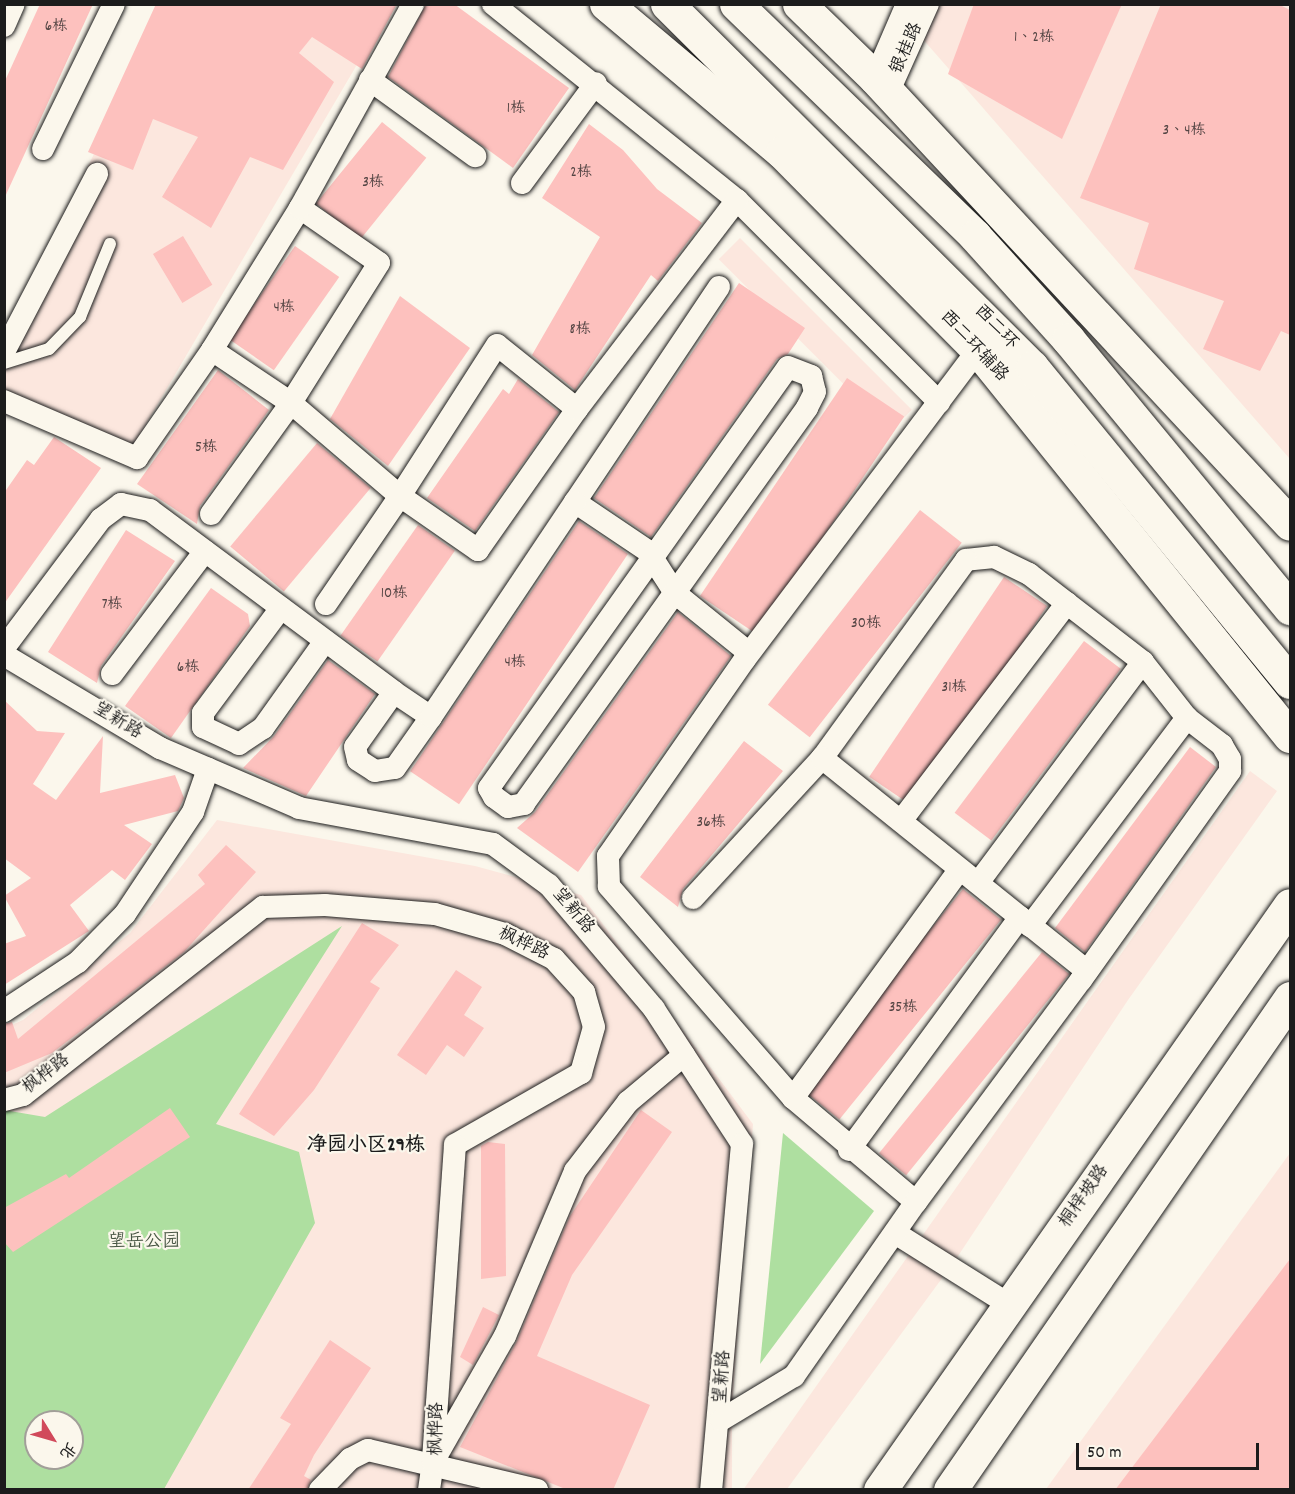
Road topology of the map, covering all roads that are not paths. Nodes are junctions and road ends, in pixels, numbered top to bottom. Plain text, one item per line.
1 (14, 4) edge
2 (114, 4) edge
3 (413, 4) edge
4 (493, 4) edge
5 (667, 4) edge
6 (736, 4) edge
7 (799, 4) edge
8 (908, 4) edge
9 (928, 4) edge
10 (608, 5) edge
11 (4, 26) edge
12 (370, 80) junction
13 (596, 83) junction
14 (882, 86) junction
15 (43, 149) dead end
16 (474, 156) dead end
17 (97, 174) dead end
18 (522, 183) dead end
19 (737, 200) junction
20 (300, 208) junction
21 (111, 244) dead end
22 (719, 287) dead end
23 (212, 350) junction
24 (978, 350) junction
25 (5, 351) edge
26 (4, 401) edge
27 (939, 402) junction
28 (291, 403) junction
29 (577, 409) junction
30 (400, 496) junction
31 (575, 501) junction
32 (211, 514) dead end
33 (1290, 524) edge
34 (205, 550) junction
35 (651, 556) junction
36 (675, 593) junction
37 (1067, 603) junction
38 (326, 604) dead end
39 (281, 608) junction
40 (1290, 608) edge
41 (325, 641) junction
42 (4, 648) edge
43 (749, 653) junction
44 (4, 655) edge
45 (1143, 662) junction
46 (112, 674) dead end
47 (1290, 682) edge
48 (394, 692) junction
49 (431, 717) junction
50 (1187, 718) junction
51 (1290, 736) edge
52 (822, 758) junction
53 (208, 769) junction
54 (901, 821) junction
55 (969, 876) junction
56 (693, 898) dead end
57 (1290, 905) edge
58 (1025, 921) junction
59 (1087, 971) junction
60 (1290, 998) edge
61 (4, 1011) edge
62 (1290, 1026) edge
63 (684, 1054) junction
64 (1245, 1063) junction
65 (793, 1098) junction
66 (4, 1100) edge
67 (849, 1150) junction
68 (916, 1202) junction
69 (894, 1233) junction
70 (1010, 1305) junction
71 (721, 1420) junction
72 (434, 1462) junction
73 (320, 1490) edge
74 (429, 1490) edge
75 (537, 1490) edge
76 (711, 1490) edge
77 (880, 1490) edge
78 (950, 1490) edge

1 - 11 street
2 - 15 street
3 - 12 street
4 - 13 street
5 - 47 main road, 西二环
6 - 40 main road
7 - 14 main road
8 - 14 street, 银桂路
9 - 14 street, 银桂路
10 - 24 main road, 西二环辅路
12 - 16 street
12 - 20 street
13 - 18 street
13 - 19 street
14 - 33 main road
17 - 25 street
19 - 27 street
19 - 29 street
20 - 23 street
20 - 28 street
21 - 25 lane
22 - 31 street
23 - 26 street
23 - 28 street
24 - 27 street
24 - 51 main road, 西二环辅路
27 - 43 street
28 - 30 street
28 - 32 street
29 - 30 street
29 - 30 street
30 - 38 street
31 - 35 street
31 - 49 street
34 - 39 street
34 - 42 street
34 - 46 street
35 - 36 street
35 - 36 street
35 - 36 street
36 - 43 street
37 - 45 street
37 - 52 street
37 - 54 street
39 - 41 street
39 - 41 street
41 - 48 street
43 - 65 street
44 - 53 street, 望新路
45 - 50 street
45 - 55 street
48 - 49 street
48 - 49 street
50 - 58 street
50 - 59 street
52 - 54 street
52 - 56 street
53 - 61 street
53 - 63 street, 望新路
54 - 55 street
55 - 58 street
55 - 65 street
57 - 70 main road, 桐梓坡路
58 - 59 street
58 - 67 street
59 - 68 street
60 - 64 main road
62 - 64 main road
63 - 71 street, 望新路
63 - 72 street
64 - 78 main road
65 - 67 street
66 - 72 street, 枫桦路
67 - 68 street
68 - 69 street
69 - 70 street
69 - 71 street
70 - 77 main road, 桐梓坡路
71 - 76 street, 望新路
72 - 73 street
72 - 74 street
72 - 75 street, 枫桦路

